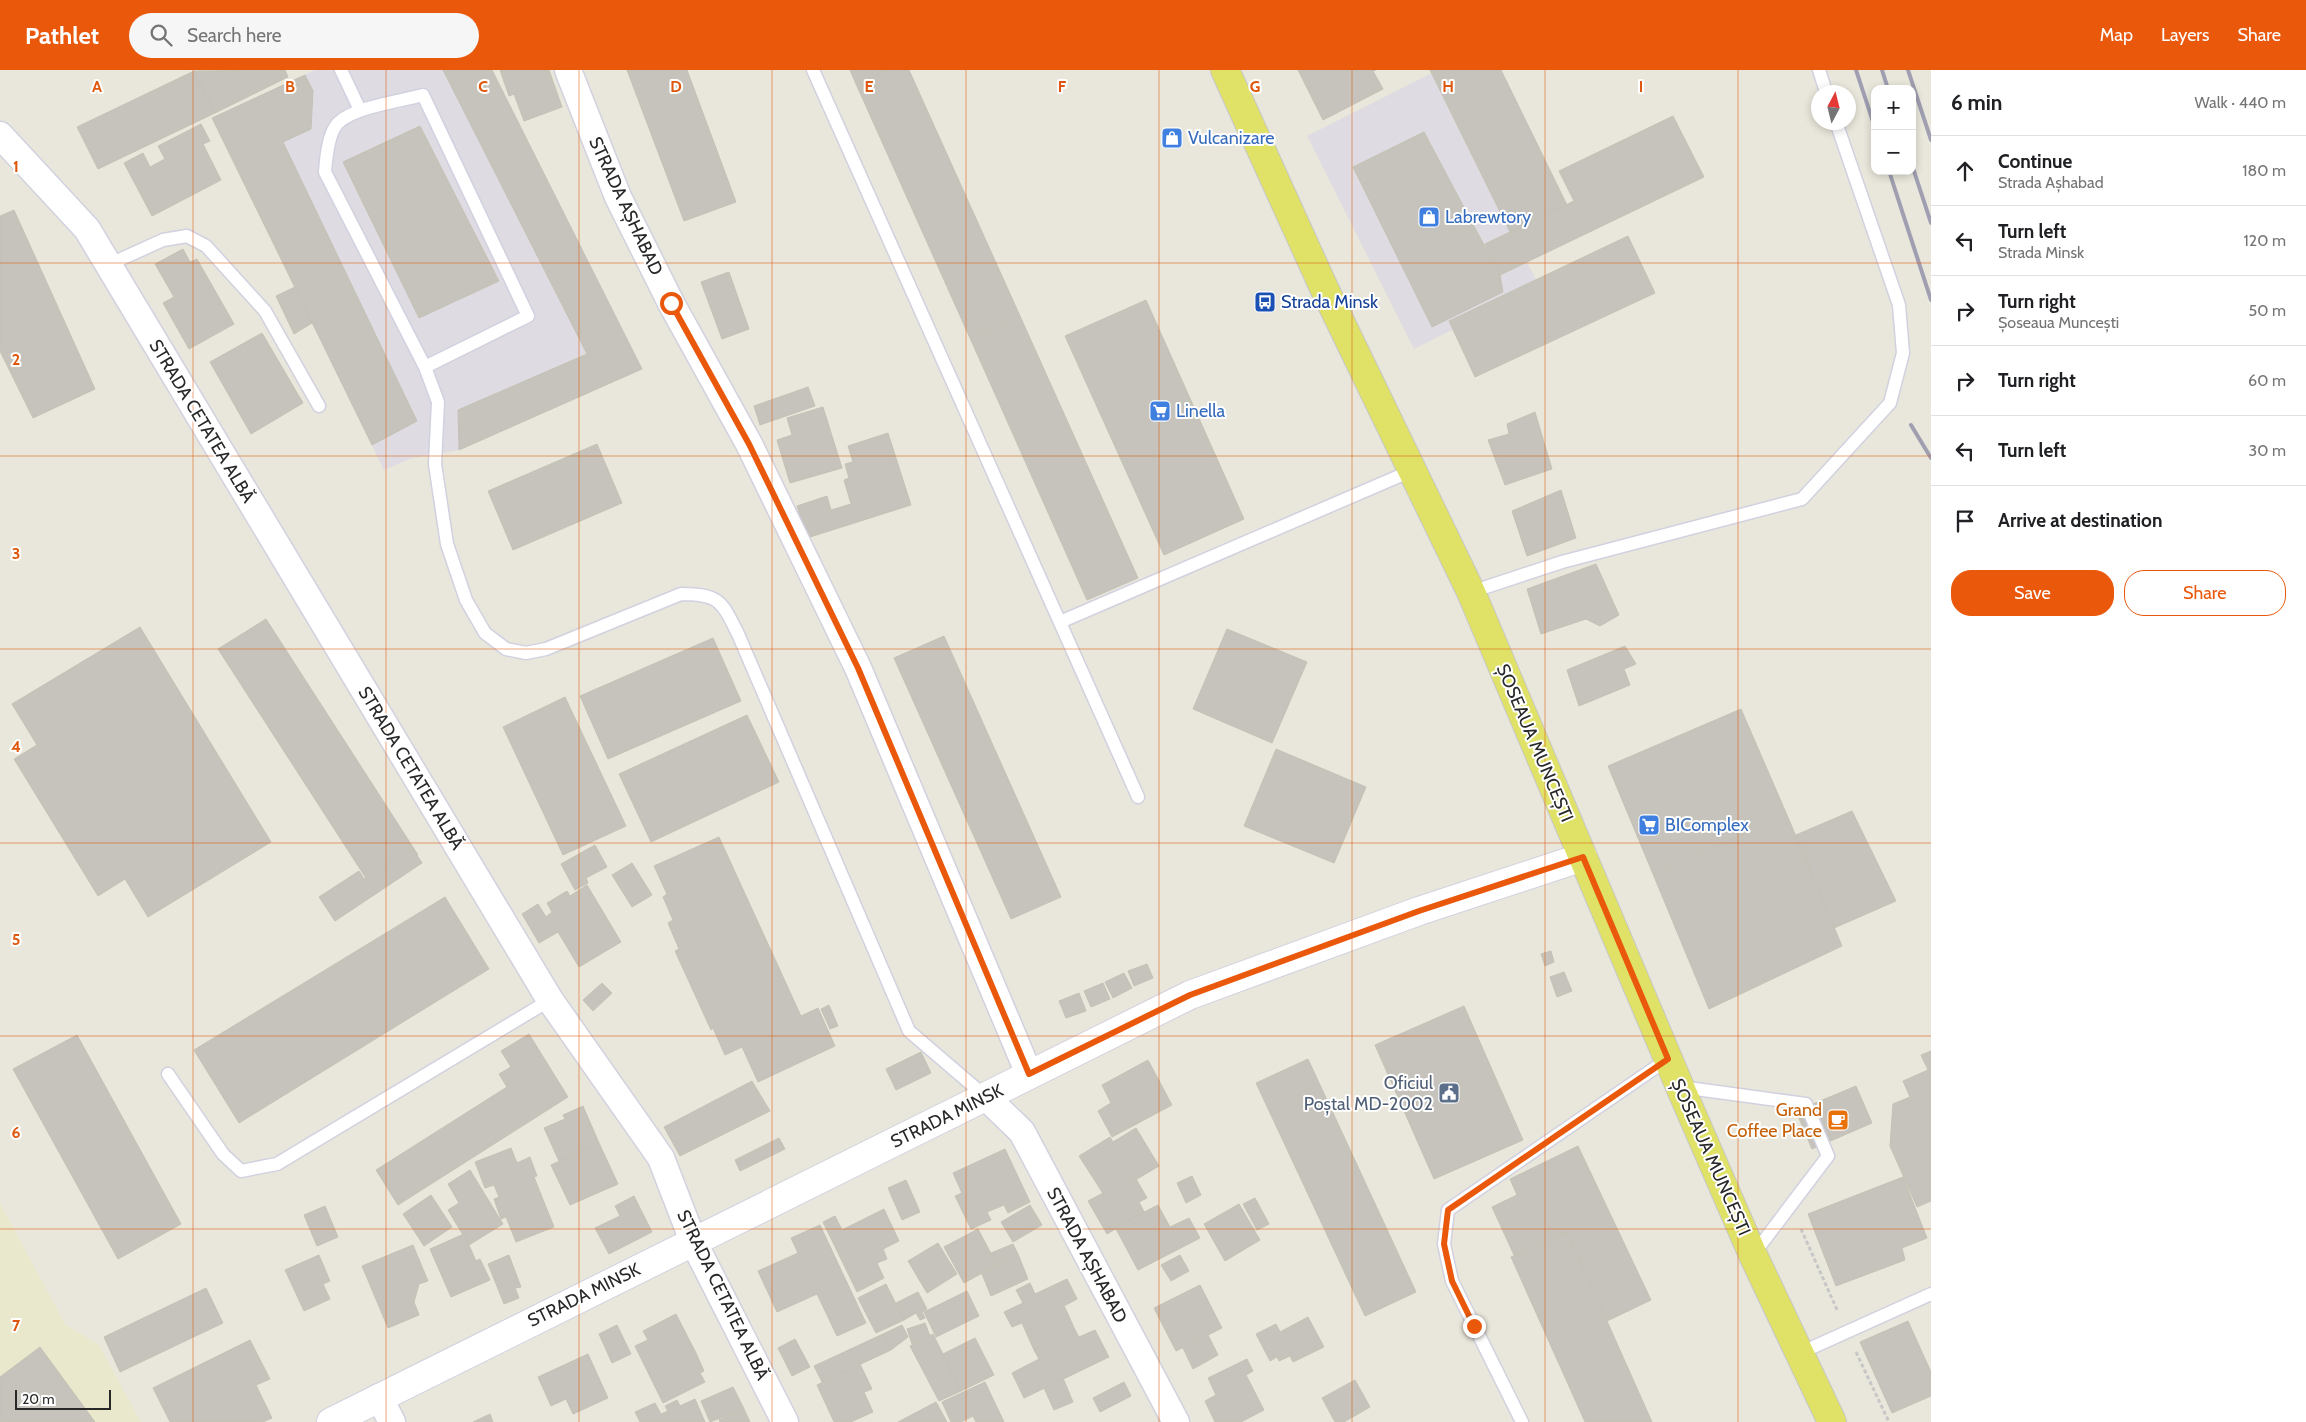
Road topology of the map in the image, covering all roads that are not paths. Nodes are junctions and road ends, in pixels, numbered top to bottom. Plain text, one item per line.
1 (341, 70) edge
2 (568, 70) edge
3 (812, 70) edge
4 (1225, 70) edge
5 (1818, 70) edge
6 (1823, 85) edge
7 (360, 110) junction
8 (1839, 130) edge
9 (0, 136) edge
10 (108, 265) junction
11 (425, 367) junction
12 (319, 406) dead end
13 (1411, 471) junction
14 (1471, 592) junction
15 (1060, 622) junction
16 (1138, 796) dead end
17 (1583, 857) junction
18 (550, 1000) junction
19 (1668, 1059) junction
20 (168, 1074) dead end
21 (1029, 1074) junction
22 (1680, 1087) junction
23 (986, 1097) junction
24 (693, 1241) junction
25 (1753, 1255) junction
26 (1931, 1294) edge
27 (1800, 1353) junction
28 (379, 1397) junction
29 (331, 1422) edge
30 (392, 1422) edge
31 (785, 1422) edge
32 (1176, 1422) edge
33 (1522, 1422) edge
34 (1832, 1422) edge

1 - 7 lane
2 - 21 street, STRADA AȘHABAD
3 - 15 lane
4 - 13 main road, ȘOSEAUA MUNCEȘTI
5 - 6 lane
7 - 11 lane
7 - 11 lane
8 - 14 lane
9 - 10 street, STRADA CETATEA ALBĂ
10 - 12 lane
10 - 18 street, STRADA CETATEA ALBĂ
11 - 23 lane
13 - 14 main road, ȘOSEAUA MUNCEȘTI
13 - 15 lane
14 - 17 main road, ȘOSEAUA MUNCEȘTI
15 - 16 lane
17 - 19 main road, ȘOSEAUA MUNCEȘTI
17 - 21 street, STRADA MINSK
18 - 20 lane
18 - 24 street, STRADA CETATEA ALBĂ
19 - 22 main road, ȘOSEAUA MUNCEȘTI
19 - 33 lane
21 - 23 street, STRADA MINSK
22 - 25 main road, ȘOSEAUA MUNCEȘTI
22 - 25 lane
23 - 24 street, STRADA MINSK
23 - 32 street, STRADA AȘHABAD
24 - 28 street, STRADA MINSK
24 - 31 street, STRADA CETATEA ALBĂ
25 - 27 main road, ȘOSEAUA MUNCEȘTI
26 - 27 lane
27 - 34 main road, ȘOSEAUA MUNCEȘTI
28 - 29 street, STRADA MINSK
28 - 30 street

